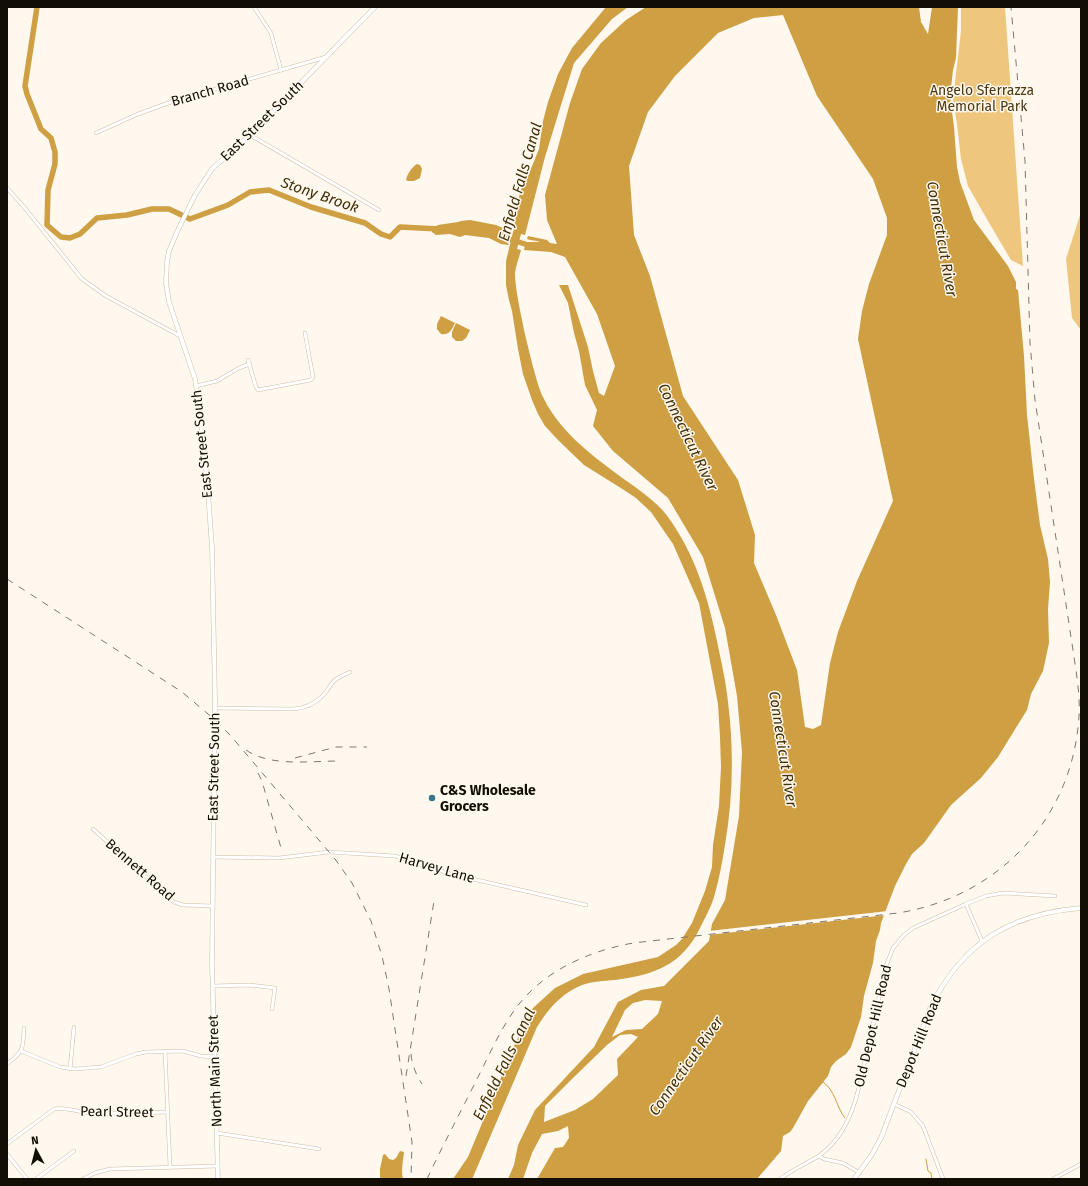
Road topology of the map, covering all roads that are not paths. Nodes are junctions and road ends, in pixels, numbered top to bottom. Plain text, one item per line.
1 (254, 7) edge
2 (374, 7) edge
3 (328, 56) junction
4 (281, 70) junction
5 (96, 133) dead end
6 (250, 136) junction
7 (7, 188) edge
8 (379, 210) dead end
9 (305, 333) dead end
10 (180, 336) junction
11 (196, 386) junction
12 (350, 672) dead end
13 (214, 708) junction
14 (93, 829) dead end
15 (213, 857) junction
16 (1055, 896) dead end
17 (966, 904) junction
18 (586, 905) dead end
19 (213, 906) junction
20 (1081, 908) edge
21 (982, 942) junction
22 (212, 964) joint
23 (213, 986) junction
24 (272, 1009) dead end
25 (74, 1027) dead end
26 (24, 1028) dead end
27 (21, 1051) junction
28 (165, 1051) junction
29 (215, 1057) junction
30 (7, 1064) edge
31 (70, 1069) junction
32 (894, 1104) junction
33 (167, 1112) junction
34 (217, 1133) junction
35 (7, 1144) edge
36 (319, 1149) dead end
37 (74, 1151) dead end
38 (7, 1154) edge
39 (819, 1156) junction
40 (1081, 1164) edge
41 (218, 1166) junction
42 (170, 1167) junction
43 (860, 1173) junction
44 (27, 1179) edge
45 (36, 1179) edge
46 (82, 1179) edge
47 (218, 1179) edge
48 (780, 1179) edge
49 (854, 1179) edge
50 (943, 1179) edge
51 (1054, 1179) edge

1 - 4 street
2 - 3 main road, East Street South
3 - 4 street, Branch Road
3 - 6 main road, East Street South
4 - 5 street, Branch Road
6 - 8 street
6 - 10 main road, East Street South
7 - 10 street
9 - 11 street
10 - 11 main road, East Street South
11 - 13 main road, East Street South
12 - 13 street
13 - 15 main road, East Street South
14 - 19 street, Bennett Road
15 - 18 street, Harvey Lane
15 - 19 main road, East Street South
16 - 17 street, Old Depot Hill Road
17 - 21 street
17 - 39 street, Old Depot Hill Road
19 - 22 main road, East Street South
20 - 21 main road, Depot Hill Road
21 - 32 main road, Depot Hill Road
22 - 23 main road, North Main Street
23 - 24 street
23 - 29 main road, North Main Street
25 - 31 street
26 - 27 street
27 - 30 street
27 - 31 street
28 - 29 street
28 - 31 street
28 - 33 street
29 - 34 main road, North Main Street
32 - 43 main road, Depot Hill Road
32 - 50 street
33 - 35 street, Pearl Street
33 - 42 street
34 - 36 street
34 - 41 main road, North Main Street
37 - 45 street
38 - 44 street
39 - 43 street
39 - 48 street, Old Depot Hill Road
40 - 51 street
41 - 42 street
41 - 47 main road, North Main Street
42 - 46 street
43 - 49 main road, Depot Hill Road

